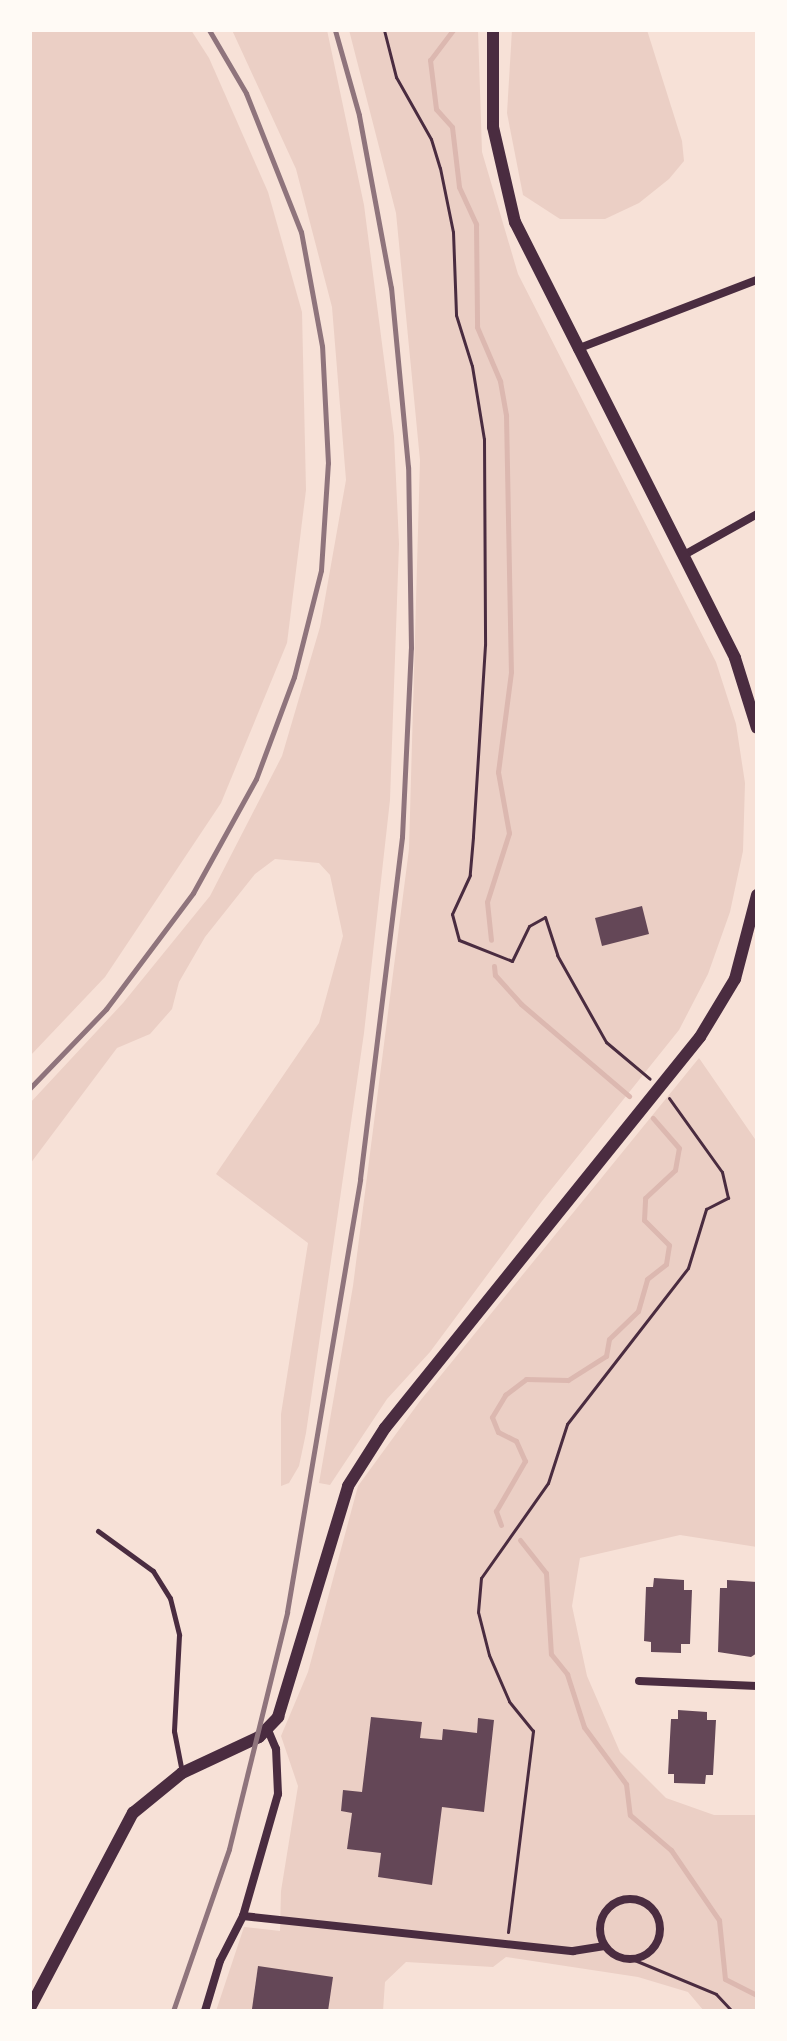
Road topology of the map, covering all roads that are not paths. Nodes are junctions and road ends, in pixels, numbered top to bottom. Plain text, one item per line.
1 (493, 30) edge
2 (757, 280) edge
3 (576, 349) junction
4 (757, 514) edge
5 (684, 555) junction
6 (757, 728) edge
7 (757, 895) edge
8 (754, 928) edge
9 (98, 1531) dead end
10 (639, 1681) dead end
11 (757, 1686) edge
12 (268, 1730) junction
13 (182, 1773) junction
14 (243, 1916) junction
15 (605, 1946) junction
16 (30, 2008) edge
17 (205, 2011) edge

1 - 3 street
2 - 3 street
3 - 5 street
4 - 5 street
5 - 6 street
7 - 8 street
8 - 12 street
9 - 13 lane
10 - 11 street
12 - 13 street
12 - 14 street
13 - 16 street
14 - 15 street
14 - 17 street
15 - 15 street

